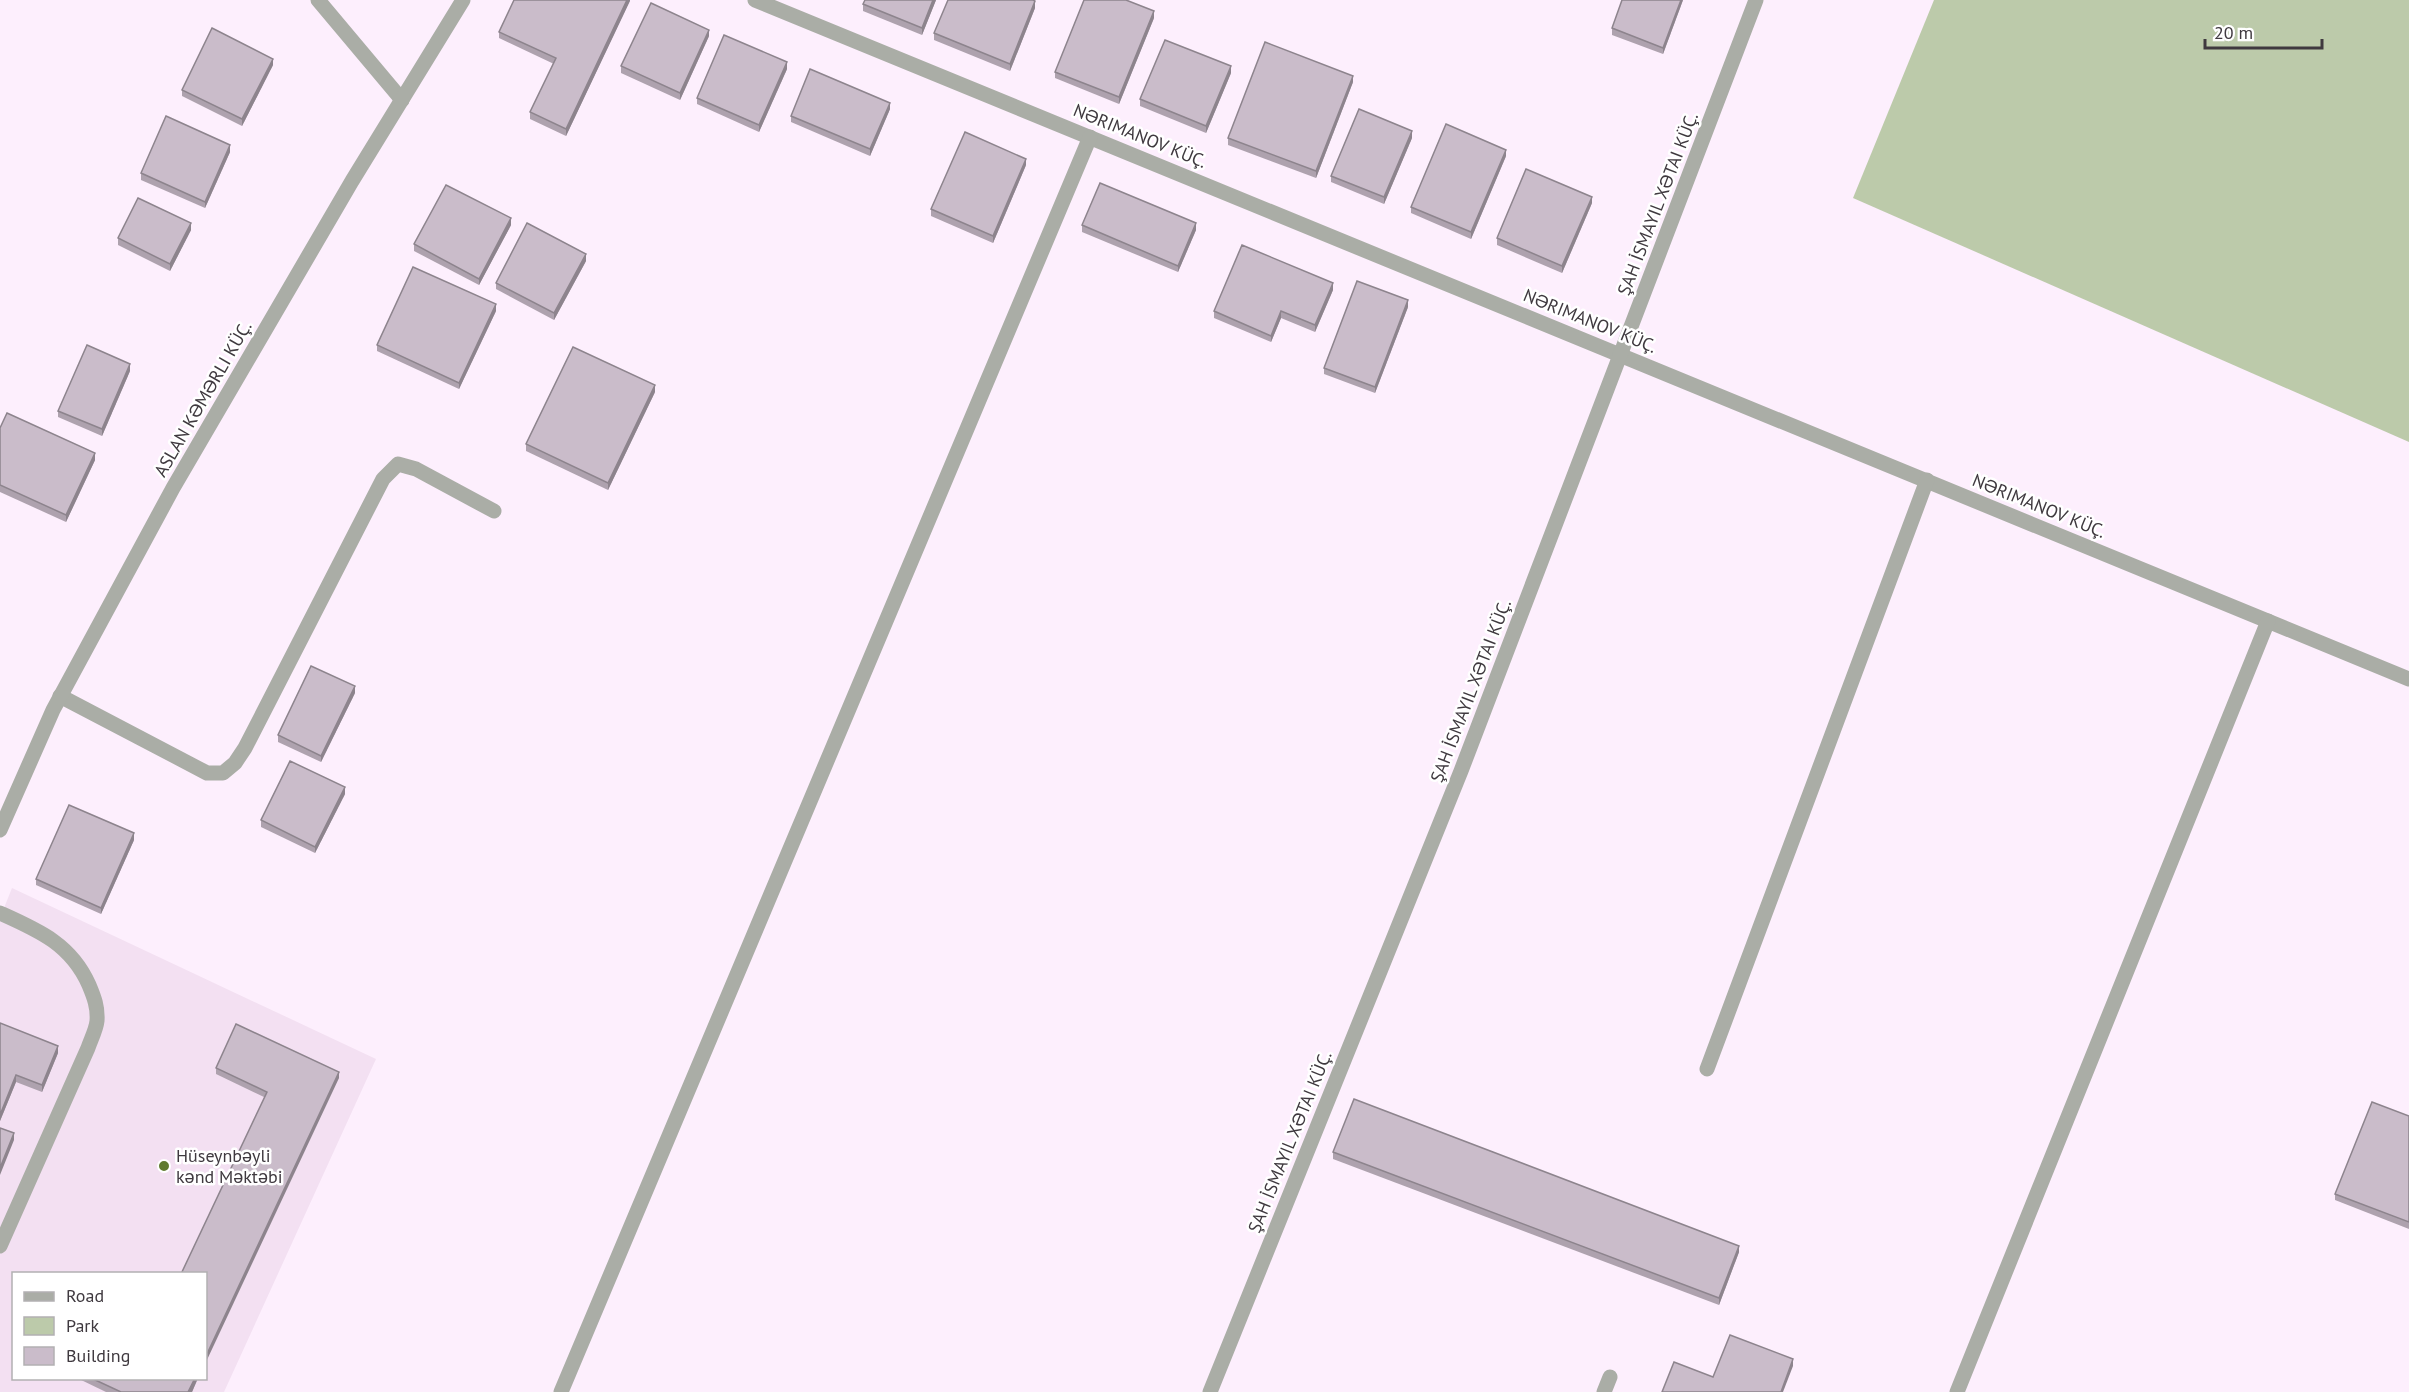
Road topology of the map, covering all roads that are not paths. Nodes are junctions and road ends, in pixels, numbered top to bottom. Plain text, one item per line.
1 (318, 0) edge
2 (464, 0) edge
3 (755, 0) edge
4 (1756, 0) edge
5 (402, 100) junction
6 (1090, 137) junction
7 (1621, 355) junction
8 (1927, 480) junction
9 (494, 511) dead end
10 (2268, 621) junction
11 (2409, 679) edge
12 (60, 696) junction
13 (0, 830) edge
14 (0, 913) edge
15 (1707, 1069) dead end
16 (0, 1245) edge
17 (1610, 1377) dead end
18 (561, 1392) edge
19 (1210, 1392) edge
20 (1604, 1392) edge
21 (1957, 1392) edge

1 - 5 street
2 - 5 street, ASLAN KƏMƏRLI KÜÇ.
3 - 6 street, NƏRIMANOV KÜÇ.
4 - 7 street
5 - 12 street, ASLAN KƏMƏRLI KÜÇ.
6 - 7 street, NƏRIMANOV KÜÇ.
6 - 18 street
7 - 8 street, NƏRIMANOV KÜÇ.
7 - 19 street
8 - 10 street, NƏRIMANOV KÜÇ.
8 - 15 street
9 - 12 street
10 - 11 street, NƏRIMANOV KÜÇ.
10 - 21 street
12 - 13 street, ASLAN KƏMƏRLI KÜÇ.
14 - 16 street
17 - 20 street

